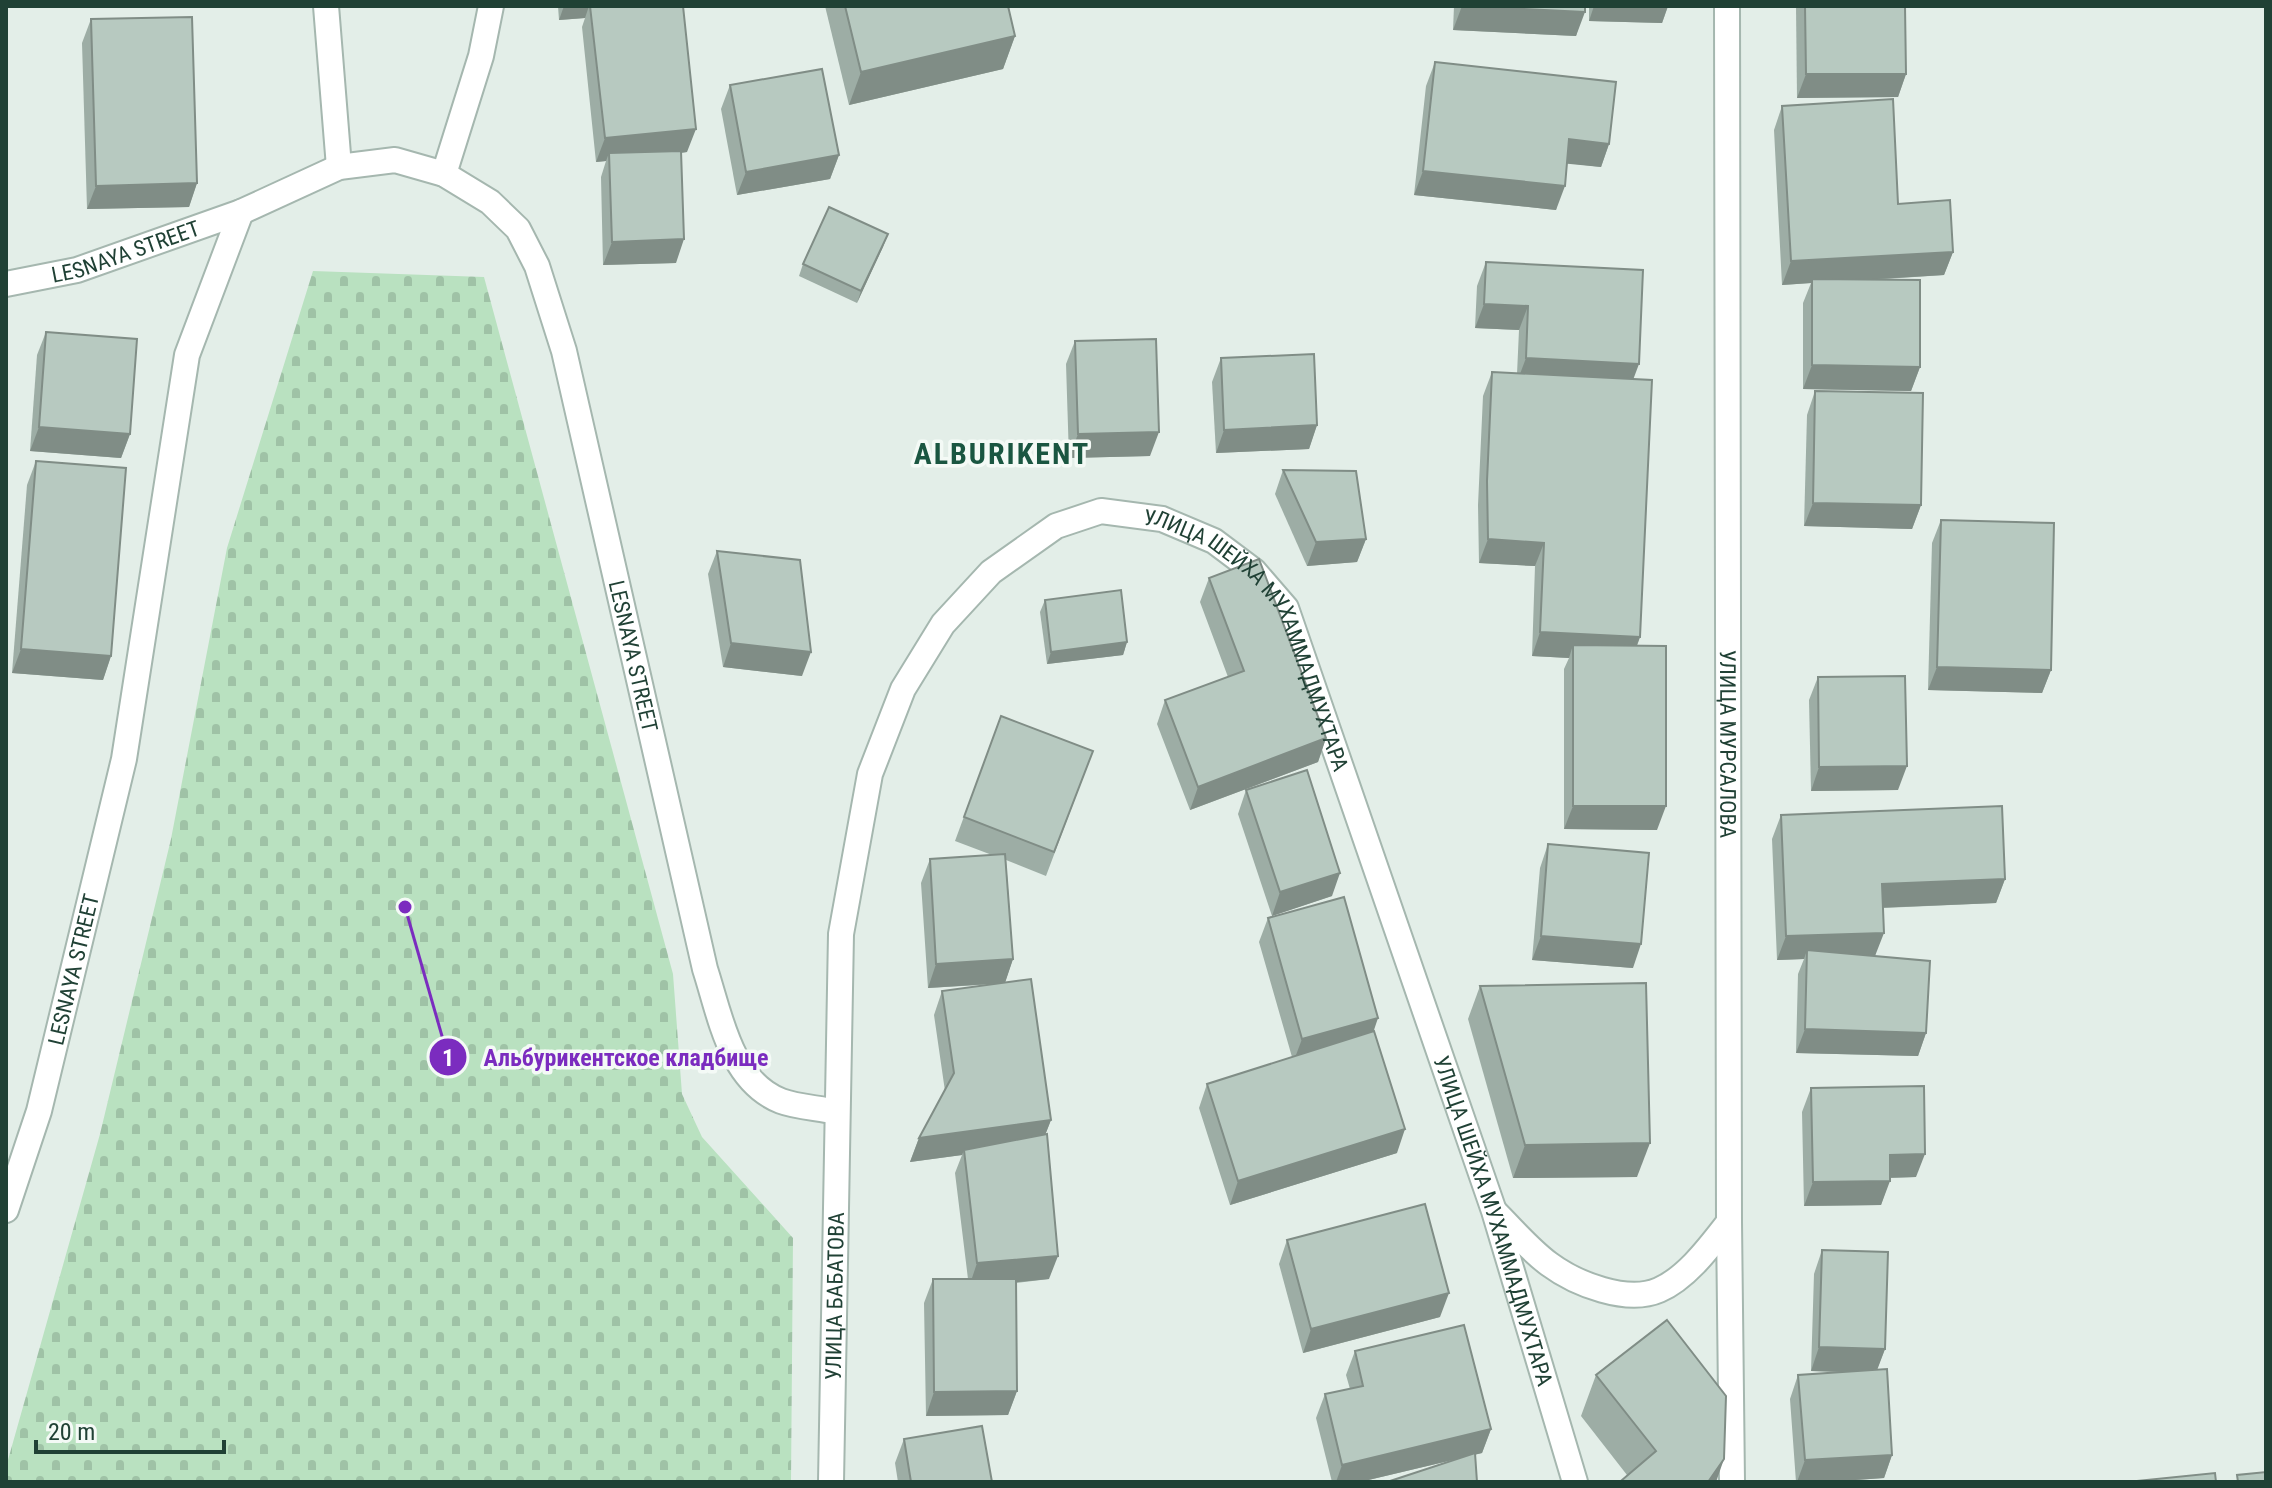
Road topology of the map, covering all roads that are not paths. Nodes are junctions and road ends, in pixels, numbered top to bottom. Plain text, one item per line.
1 (326, 6) edge
2 (491, 6) edge
3 (1727, 6) edge
4 (339, 167) junction
5 (444, 174) junction
6 (241, 212) junction
7 (6, 284) edge
8 (836, 1112) junction
9 (6, 1210) edge
10 (1494, 1211) junction
11 (1729, 1222) junction
12 (831, 1482) edge
13 (1575, 1482) edge
14 (1732, 1482) edge

1 - 4 street
2 - 5 street
3 - 11 street, УЛИЦА МУРСАЛОВА
4 - 5 street, LESNAYA STREET
4 - 6 street, LESNAYA STREET
5 - 8 street, LESNAYA STREET
6 - 7 street, LESNAYA STREET
6 - 9 street, LESNAYA STREET
8 - 10 street, УЛИЦА ШЕЙХА МУХАММАДМУХТАРА
8 - 12 street, УЛИЦА БАБАТОВА
10 - 11 street
10 - 13 street, УЛИЦА ШЕЙХА МУХАММАДМУХТАРА
11 - 14 street, УЛИЦА МУРСАЛОВА

